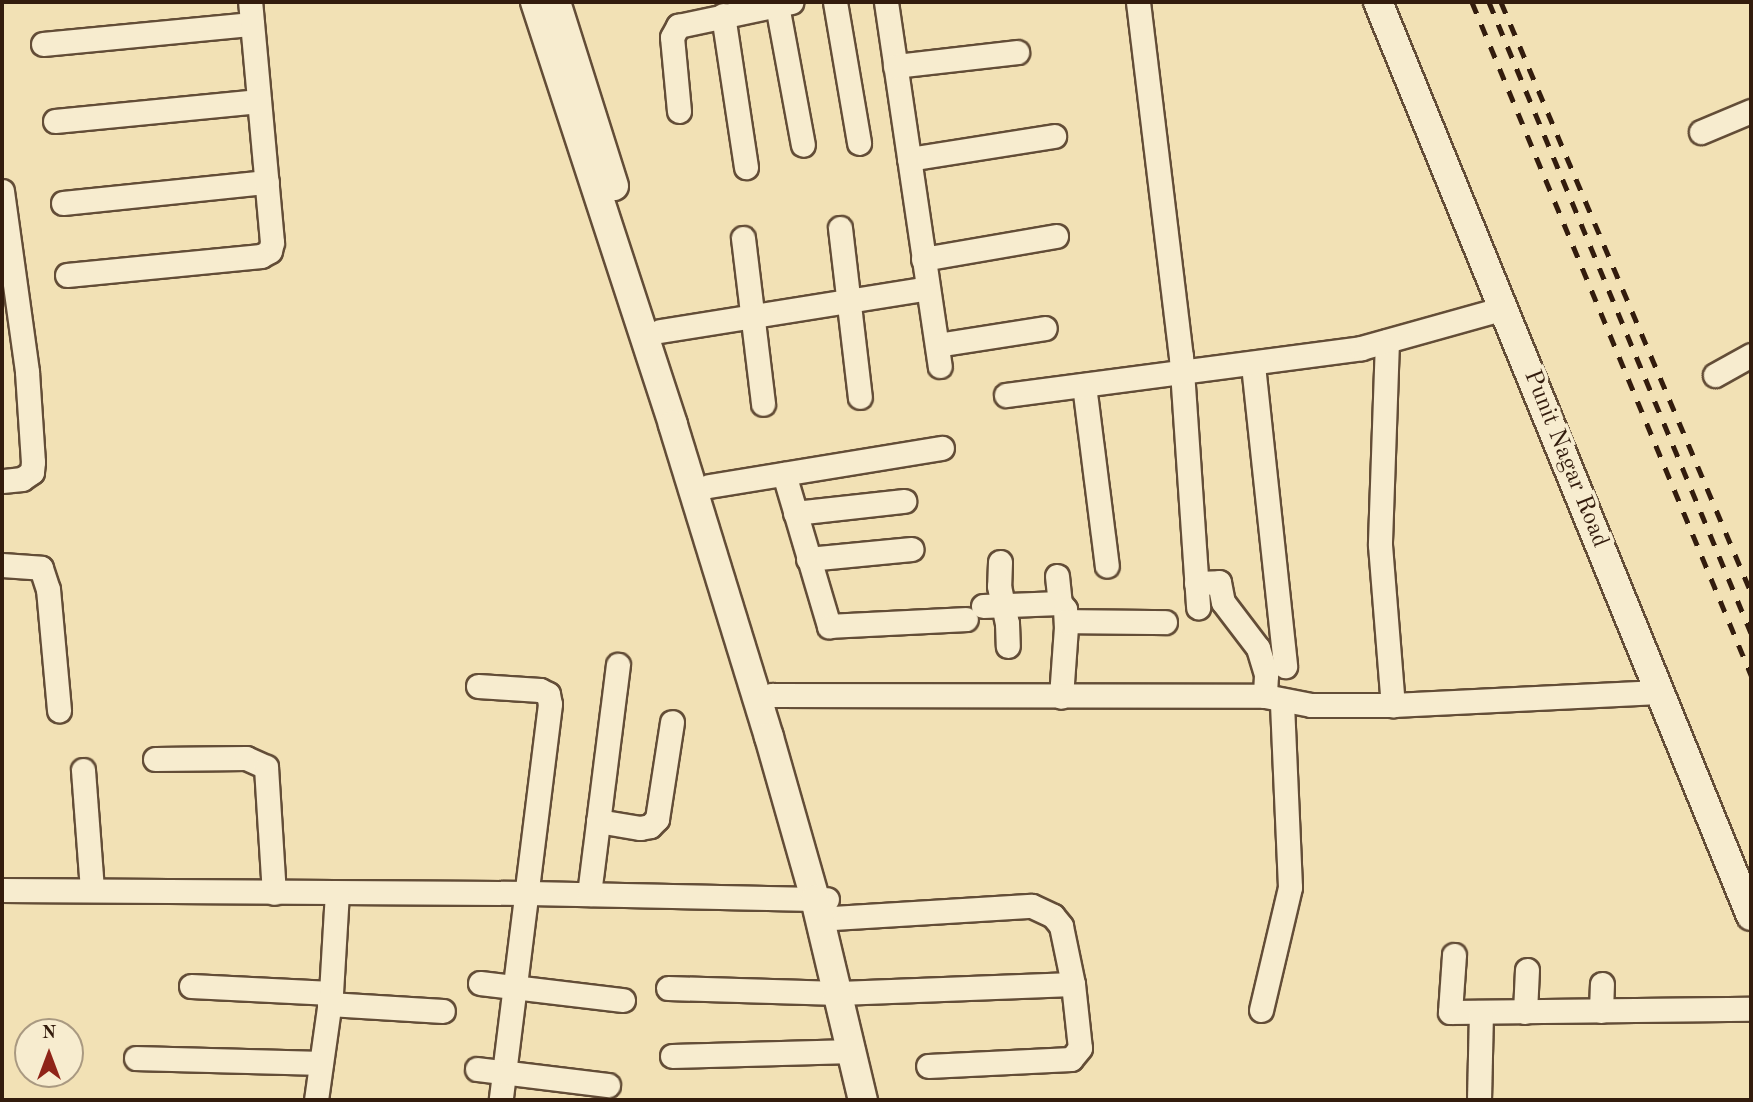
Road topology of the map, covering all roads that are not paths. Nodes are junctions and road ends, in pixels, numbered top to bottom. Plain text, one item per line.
1 (535, 2) edge
2 (556, 2) edge
3 (835, 2) edge
4 (886, 2) edge
5 (1138, 2) edge
6 (1378, 2) edge
7 (784, 3) edge
8 (251, 13) edge
9 (723, 15) junction
10 (43, 44) dead end
11 (1017, 52) dead end
12 (895, 66) junction
13 (259, 101) junction
14 (679, 111) dead end
15 (1751, 111) edge
16 (55, 121) dead end
17 (1701, 132) dead end
18 (1054, 136) dead end
19 (859, 143) dead end
20 (803, 145) dead end
21 (909, 159) junction
22 (746, 167) dead end
23 (267, 182) junction
24 (2, 191) edge
25 (63, 202) dead end
26 (841, 228) dead end
27 (1056, 236) dead end
28 (743, 238) dead end
29 (923, 259) junction
30 (67, 275) dead end
31 (8, 276) edge
32 (927, 288) junction
33 (849, 300) junction
34 (1504, 308) junction
35 (754, 315) junction
36 (1045, 328) dead end
37 (660, 331) junction
38 (1387, 341) junction
39 (1751, 355) edge
40 (1253, 365) junction
41 (1181, 374) junction
42 (1715, 375) dead end
43 (1084, 385) junction
44 (1006, 395) dead end
45 (860, 397) dead end
46 (762, 404) dead end
47 (942, 448) dead end
48 (784, 474) junction
49 (2, 481) edge
50 (709, 486) junction
51 (904, 501) dead end
52 (795, 513) junction
53 (912, 549) dead end
54 (808, 559) junction
55 (1000, 562) dead end
56 (2, 565) edge
57 (1107, 566) dead end
58 (1057, 576) dead end
59 (1196, 583) junction
60 (1198, 607) dead end
61 (983, 610) junction
62 (1063, 612) junction
63 (1165, 622) dead end
64 (1009, 646) dead end
65 (1261, 658) junction
66 (618, 665) dead end
67 (478, 685) dead end
68 (1659, 692) junction
69 (765, 697) junction
70 (1061, 697) junction
71 (1273, 698) junction
72 (1393, 705) junction
73 (60, 712) dead end
74 (672, 722) dead end
75 (155, 759) dead end
76 (83, 770) dead end
77 (598, 821) junction
78 (2, 890) edge
79 (92, 890) junction
80 (274, 893) junction
81 (337, 893) junction
82 (529, 893) junction
83 (589, 894) junction
84 (825, 905) junction
85 (1751, 916) edge
86 (1454, 956) dead end
87 (1527, 970) dead end
88 (480, 983) dead end
89 (1073, 984) junction
90 (1602, 984) dead end
91 (191, 986) dead end
92 (516, 987) junction
93 (668, 988) dead end
94 (847, 992) junction
95 (330, 998) junction
96 (623, 1000) dead end
97 (1751, 1009) edge
98 (1261, 1010) dead end
99 (443, 1011) dead end
100 (1601, 1011) junction
101 (1481, 1012) junction
102 (1525, 1012) junction
103 (853, 1051) junction
104 (672, 1056) dead end
105 (136, 1058) dead end
106 (321, 1063) junction
107 (928, 1066) dead end
108 (477, 1069) dead end
109 (505, 1074) junction
110 (608, 1085) dead end
111 (317, 1100) edge
112 (501, 1100) edge
113 (863, 1100) edge
114 (881, 1100) edge
115 (1479, 1100) edge

1 - 69 street
2 - 37 street
3 - 19 street
4 - 12 street
5 - 41 street
6 - 34 street, Punit Nagar Road
7 - 9 street
7 - 20 street
8 - 10 street
8 - 13 street
9 - 14 street
9 - 22 street
11 - 12 street
12 - 21 street
13 - 16 street
13 - 23 street
15 - 17 street
18 - 21 street
21 - 29 street
23 - 25 street
23 - 30 street
24 - 31 street
26 - 33 street
27 - 29 street
28 - 35 street
29 - 32 street
31 - 49 street
32 - 33 street
32 - 36 street
33 - 35 street
33 - 45 street
34 - 38 street
34 - 68 street, Punit Nagar Road
35 - 37 street
35 - 46 street
37 - 50 street
38 - 40 street
38 - 72 street
39 - 42 street
40 - 41 street
40 - 65 street
41 - 43 street
41 - 59 street
43 - 44 street
43 - 57 street
47 - 48 street
48 - 50 street
48 - 52 street
50 - 69 street
51 - 52 street
52 - 54 street
53 - 54 street
54 - 61 street
55 - 61 street
56 - 73 street
58 - 62 street
59 - 60 street
59 - 65 street
61 - 62 street
61 - 64 street
62 - 63 street
62 - 70 street
65 - 71 street
66 - 77 street
67 - 82 street
68 - 72 street
68 - 85 street, Punit Nagar Road
69 - 70 street
69 - 84 street
70 - 71 street
71 - 72 street
71 - 98 street
74 - 77 street
75 - 80 street
76 - 79 street
77 - 83 street
78 - 79 street
79 - 80 street
80 - 81 street
81 - 82 street
81 - 95 street
82 - 83 street
82 - 92 street
83 - 84 street
84 - 89 street
84 - 94 street
86 - 101 street
87 - 102 street
88 - 92 street
89 - 94 street
89 - 107 street
90 - 100 street
91 - 95 street
92 - 96 street
92 - 109 street
93 - 94 street
94 - 103 street
94 - 114 street
95 - 99 street
95 - 106 street
97 - 100 street
100 - 102 street
101 - 102 street
101 - 115 street
103 - 104 street
103 - 113 street
105 - 106 street
106 - 111 street
108 - 109 street
109 - 110 street
109 - 112 street

